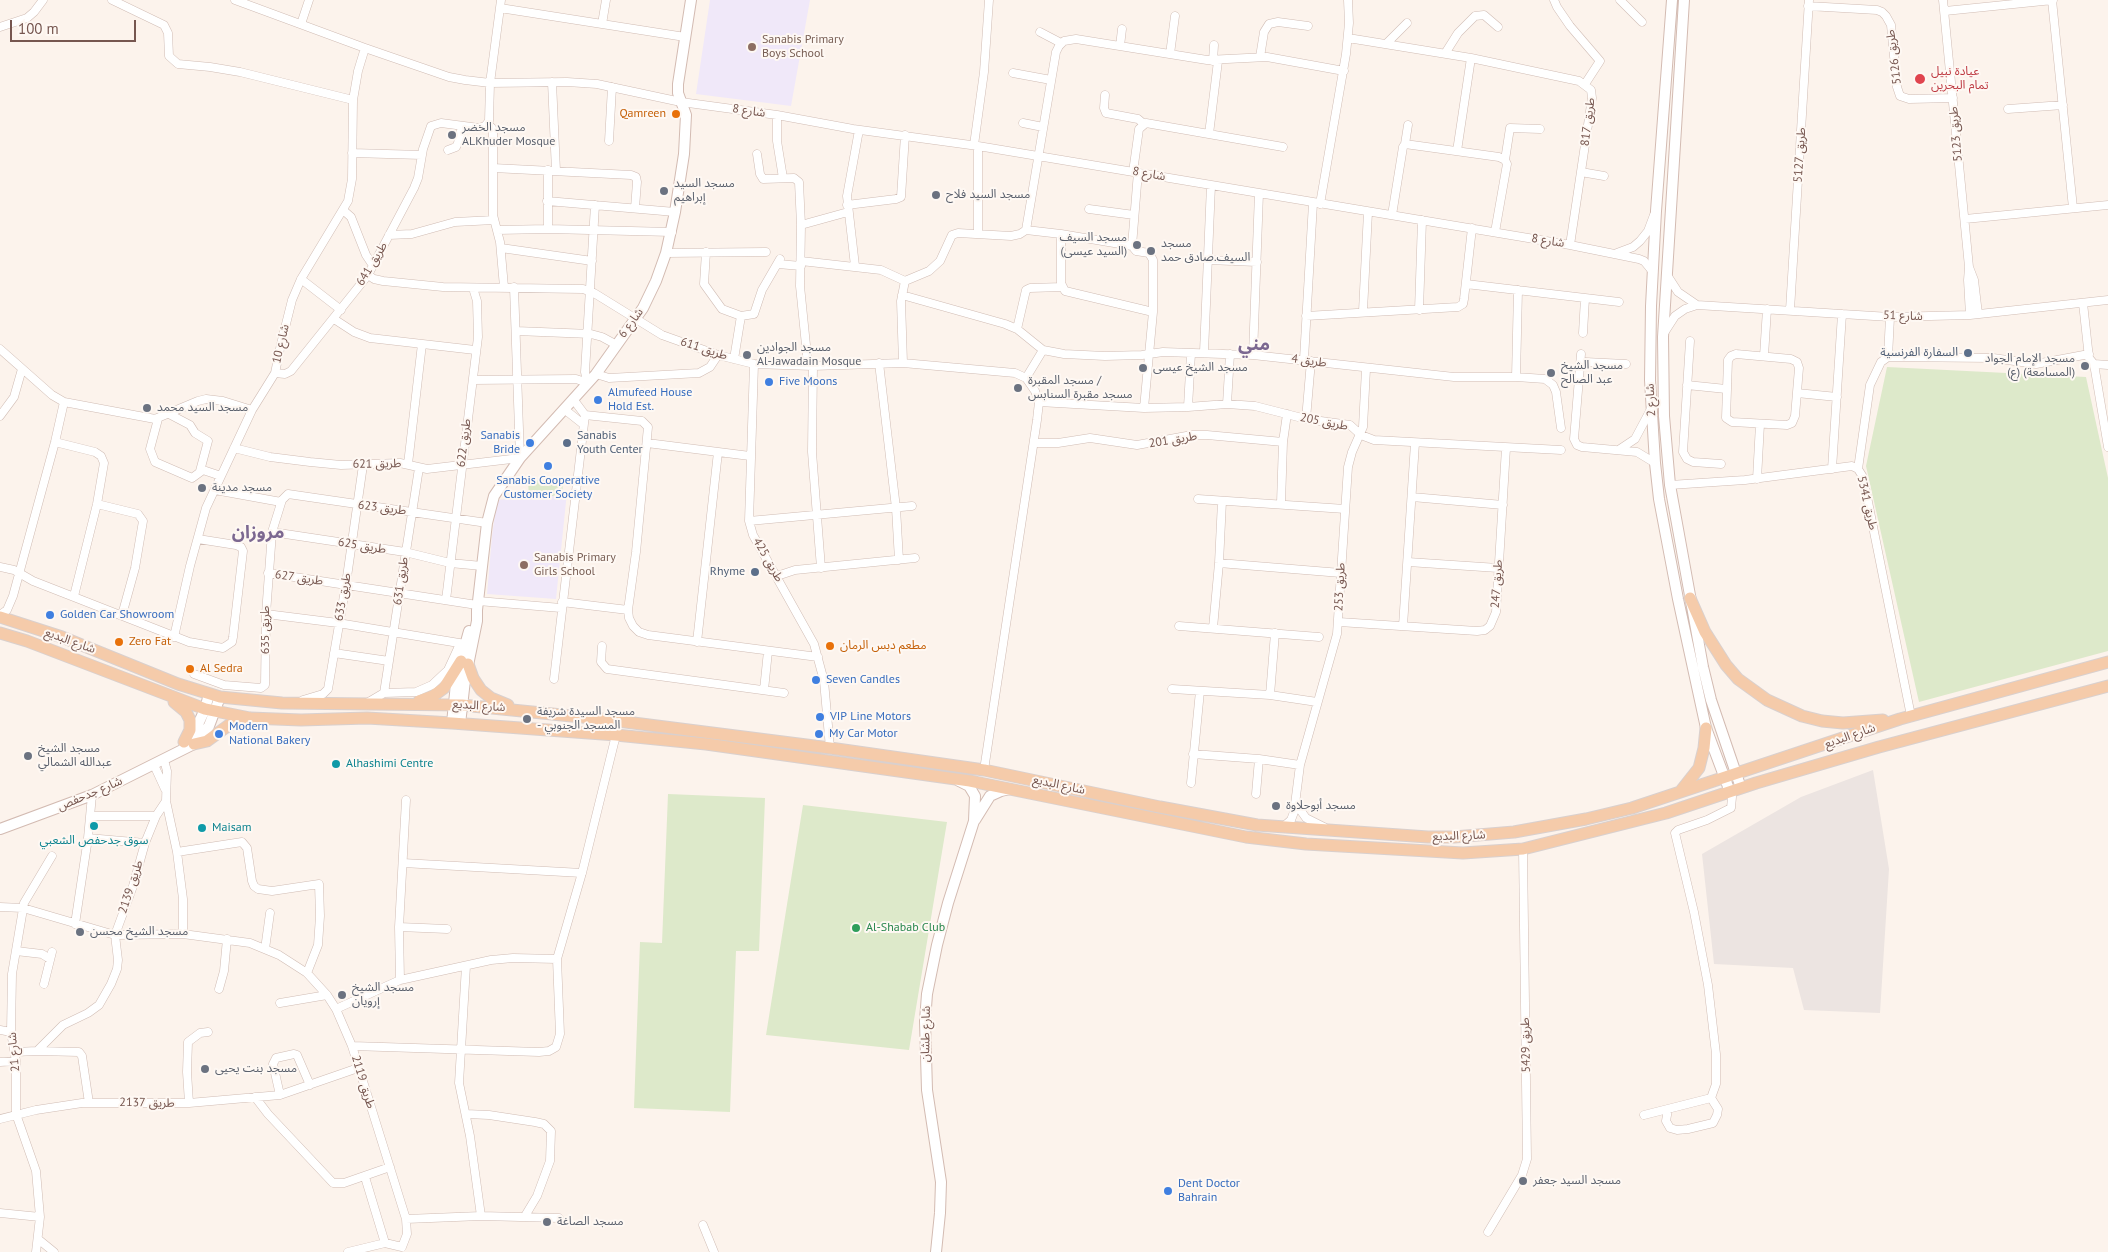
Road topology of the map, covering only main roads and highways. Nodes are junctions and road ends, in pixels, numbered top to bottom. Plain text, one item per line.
1 (1690, 598) road end
2 (0, 616) edge
3 (0, 633) edge
4 (2108, 662) edge
5 (2108, 686) edge
6 (166, 696) junction
7 (412, 704) junction
8 (516, 709) junction
9 (1906, 717) junction
10 (250, 718) junction
11 (1706, 728) road end
12 (1679, 793) junction

1 - 9 main road
2 - 7 main road, شارع البديع
3 - 6 main road, شارع البديع
4 - 9 main road, شارع البديع
5 - 10 main road, شارع البديع
6 - 10 main road, شارع البديع
6 - 10 main road
7 - 8 main road, شارع البديع
7 - 8 main road
8 - 12 main road, شارع البديع
9 - 12 main road, شارع البديع
11 - 12 main road

